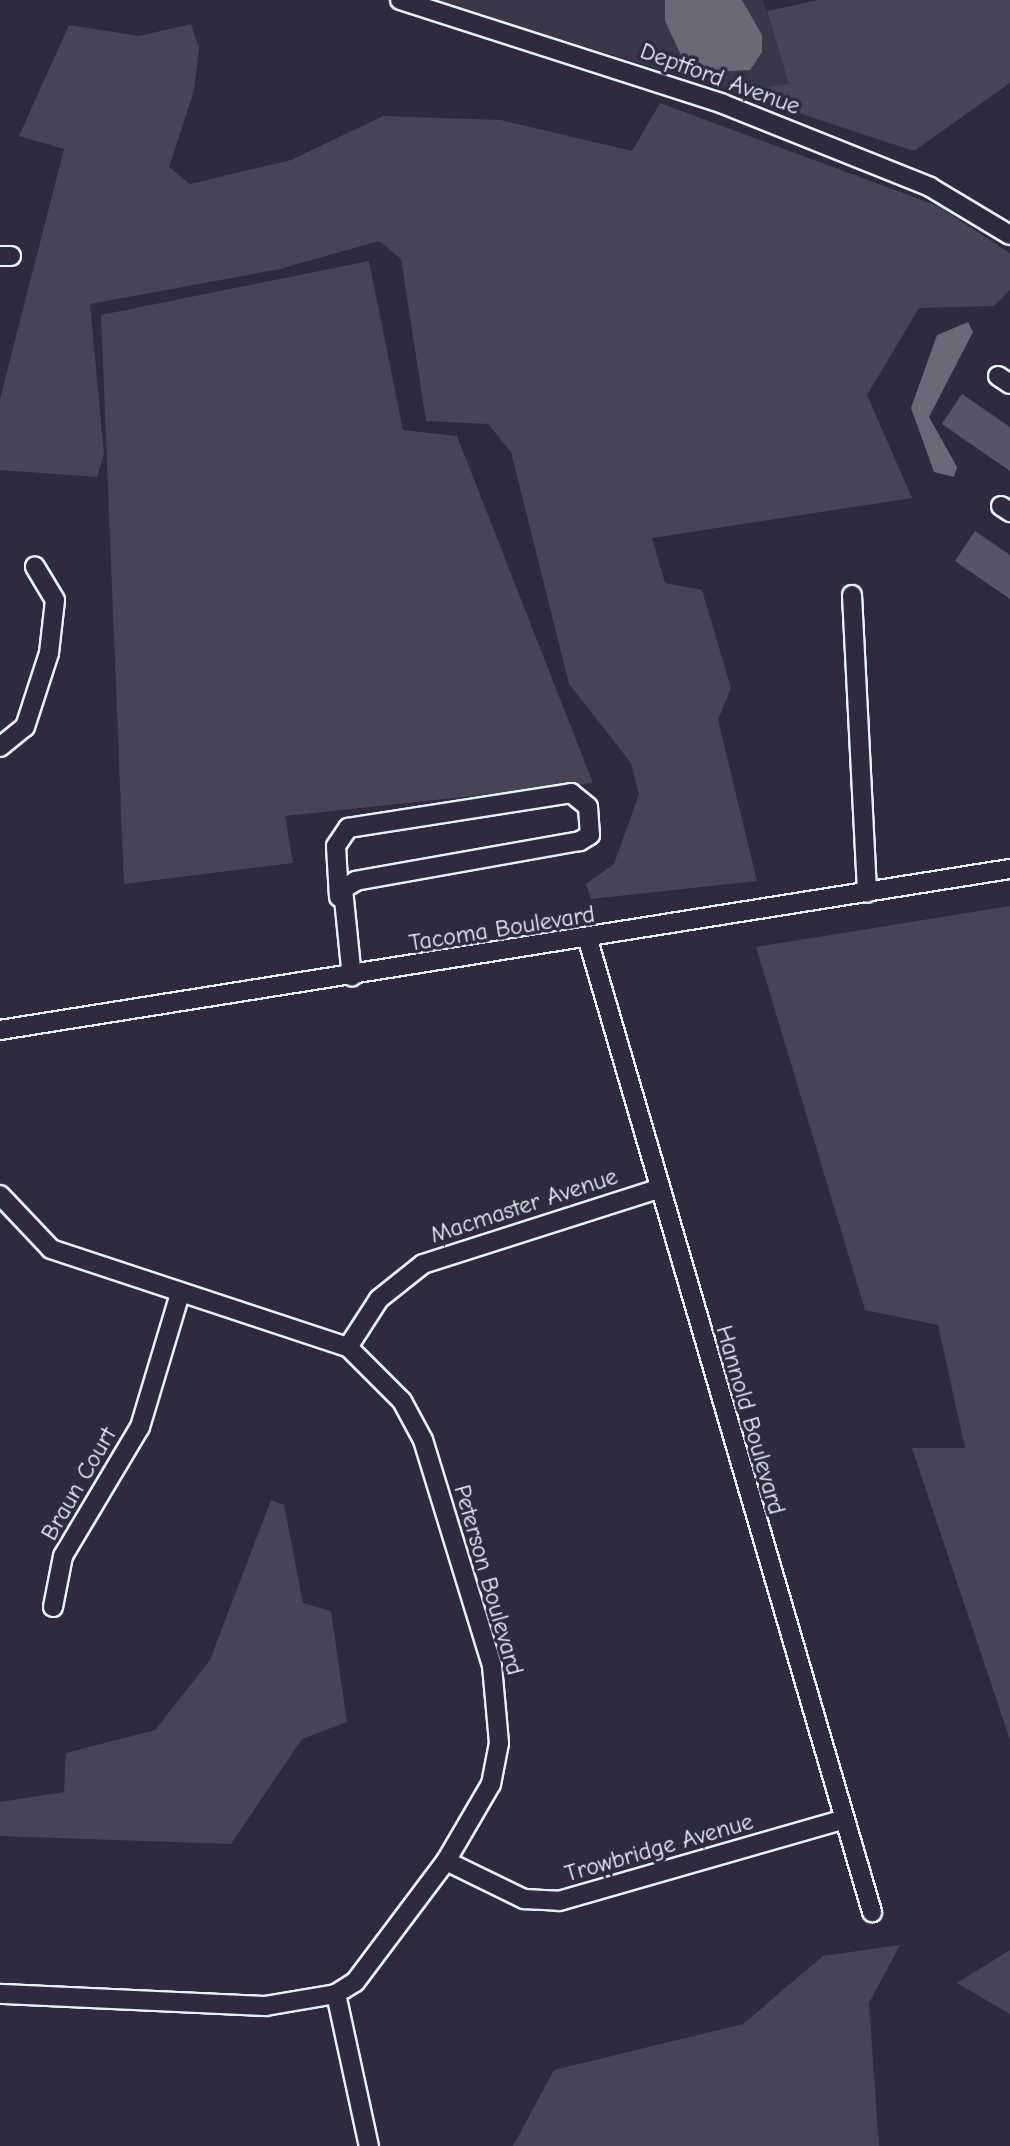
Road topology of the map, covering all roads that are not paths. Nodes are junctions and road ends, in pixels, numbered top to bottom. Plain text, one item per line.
1 (400, 0) edge
2 (1010, 235) edge
3 (35, 567) dead end
4 (852, 595) dead end
5 (0, 747) edge
6 (1010, 869) edge
7 (867, 893) junction
8 (339, 897) junction
9 (588, 940) junction
10 (352, 977) junction
11 (0, 1030) edge
12 (658, 1189) junction
13 (0, 1195) edge
14 (180, 1294) junction
15 (348, 1347) junction
16 (53, 1607) dead end
17 (842, 1820) junction
18 (446, 1861) junction
19 (872, 1912) dead end
20 (0, 1994) edge
21 (336, 1994) junction
22 (369, 2146) edge

1 - 2 street, Deptford Avenue
3 - 5 street
4 - 7 street
6 - 7 street, Tacoma Boulevard
7 - 9 street, Tacoma Boulevard
8 - 8 street
8 - 10 street
9 - 10 street, Tacoma Boulevard
9 - 12 street, Hannold Boulevard
10 - 11 street, Tacoma Boulevard
12 - 15 street, Macmaster Avenue
12 - 17 street, Hannold Boulevard
13 - 14 street, Peterson Boulevard
14 - 15 street, Peterson Boulevard
14 - 16 street, Braun Court
15 - 18 street, Peterson Boulevard
17 - 18 street, Trowbridge Avenue
17 - 19 street, Hannold Boulevard
18 - 21 street, Peterson Boulevard
20 - 21 street
21 - 22 street

